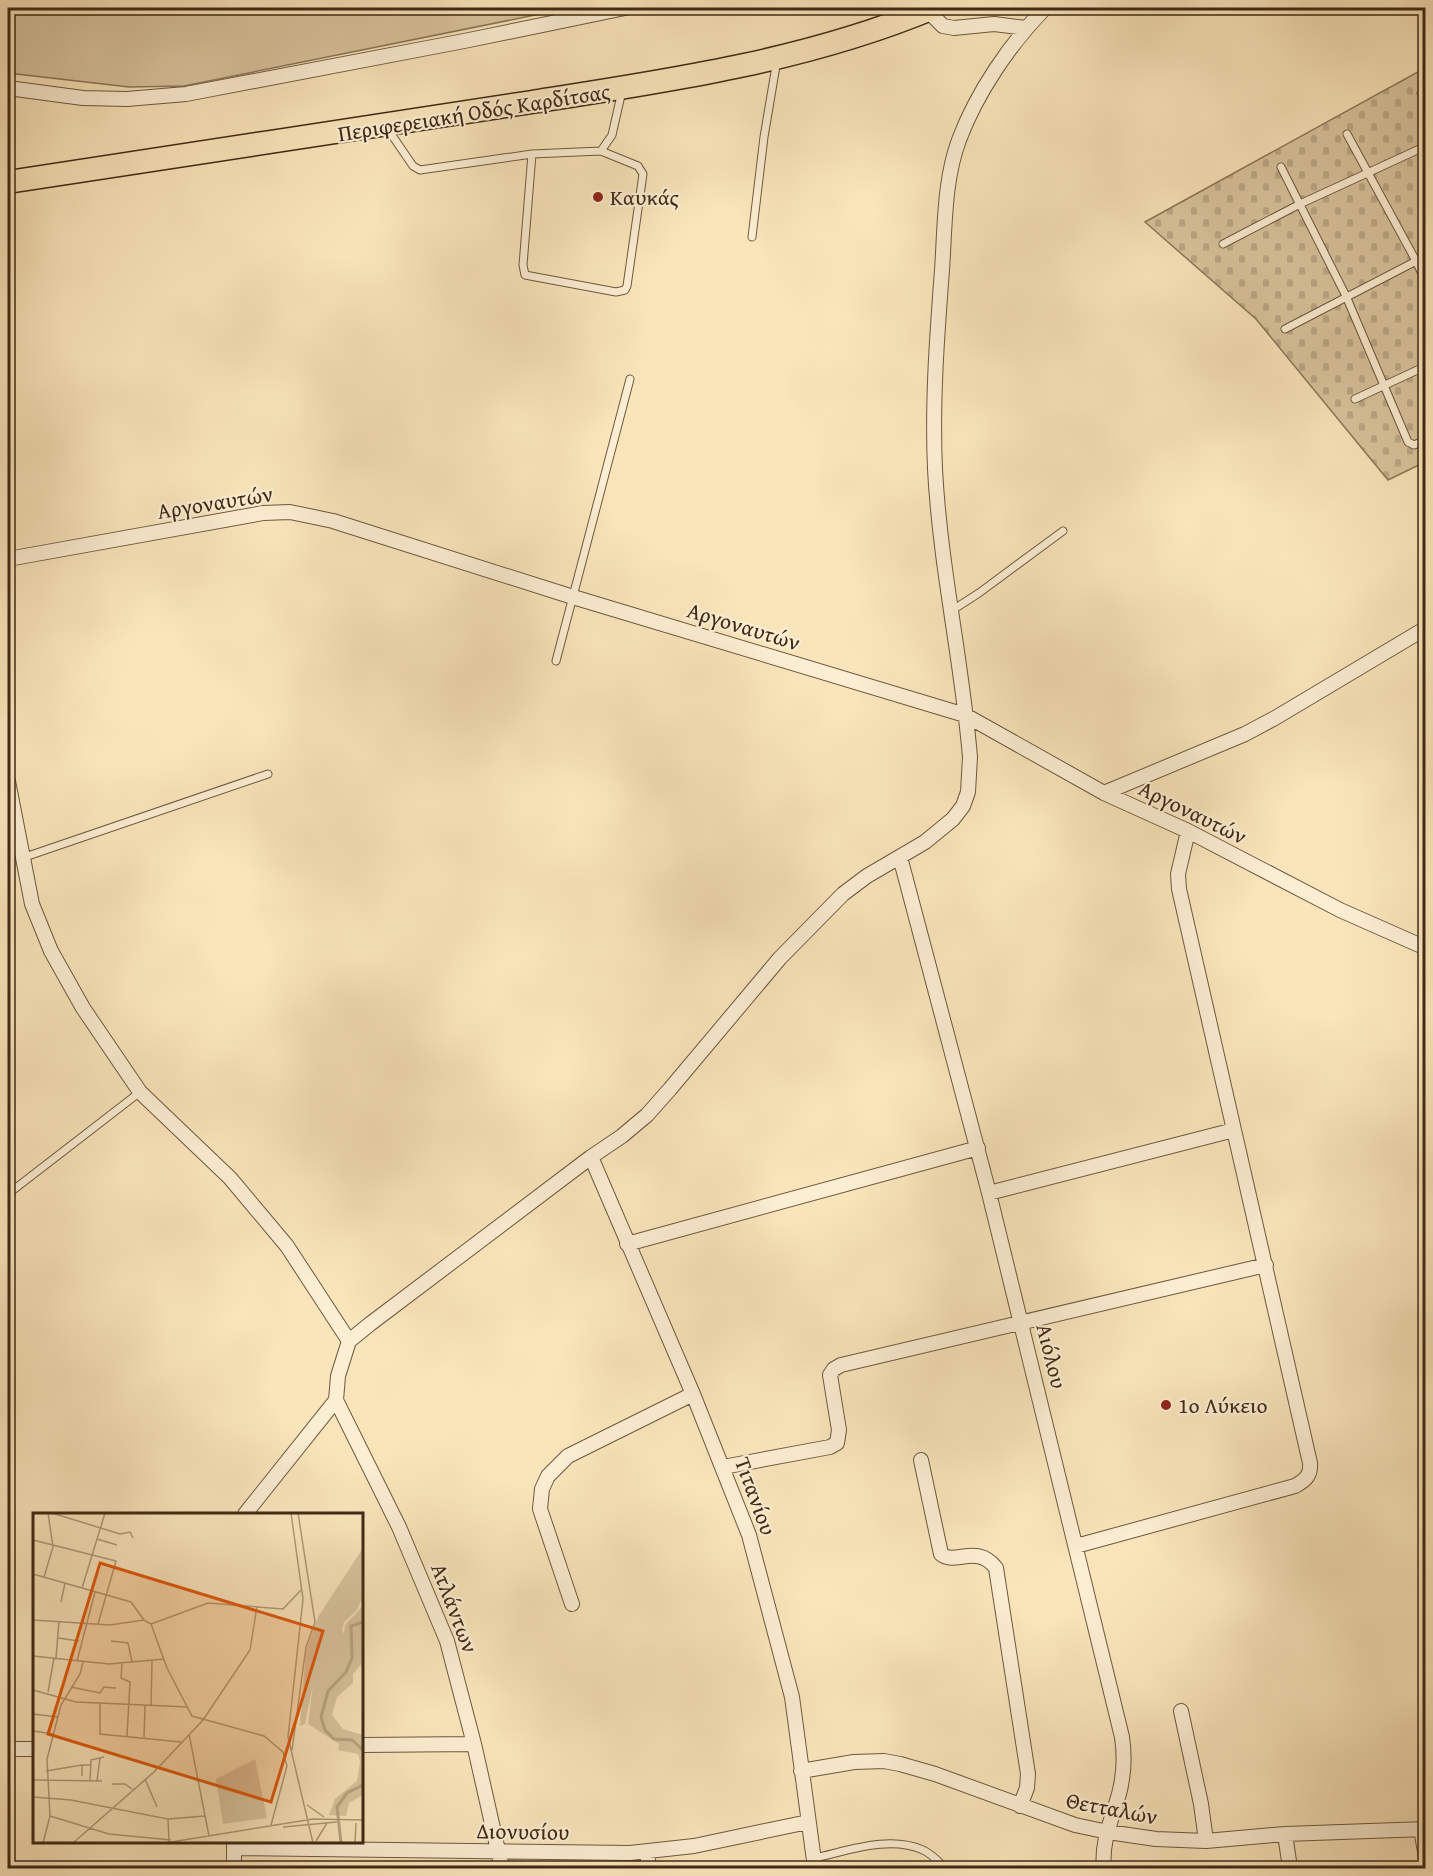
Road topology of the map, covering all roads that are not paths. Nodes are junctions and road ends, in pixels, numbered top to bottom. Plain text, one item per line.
1 (624, 8) edge
2 (1045, 8) edge
3 (930, 9) edge
4 (1026, 28) junction
5 (777, 58) junction
6 (8, 88) edge
7 (623, 88) junction
8 (1422, 93) dead end
9 (1425, 101) edge
10 (386, 126) junction
11 (1347, 134) dead end
12 (1425, 146) edge
13 (601, 151) junction
14 (532, 154) junction
15 (1281, 167) dead end
16 (1368, 173) junction
17 (8, 182) edge
18 (1300, 204) junction
19 (752, 237) dead end
20 (1223, 244) dead end
21 (1425, 256) edge
22 (1416, 261) junction
23 (1425, 282) edge
24 (1346, 296) junction
25 (1285, 328) dead end
26 (1425, 366) edge
27 (630, 379) dead end
28 (1384, 385) junction
29 (1355, 399) dead end
30 (1425, 440) edge
31 (1063, 531) dead end
32 (8, 559) edge
33 (573, 597) junction
34 (951, 611) junction
35 (1425, 628) edge
36 (556, 661) dead end
37 (965, 715) junction
38 (268, 774) dead end
39 (8, 782) edge
40 (1104, 793) junction
41 (1188, 831) junction
42 (900, 857) junction
43 (22, 858) junction
44 (1425, 948) edge
45 (140, 1092) junction
46 (1234, 1130) junction
47 (978, 1148) junction
48 (591, 1157) junction
49 (989, 1193) junction
50 (8, 1194) edge
51 (627, 1244) junction
52 (1266, 1265) junction
53 (1022, 1323) junction
54 (349, 1341) junction
55 (693, 1394) junction
56 (336, 1400) junction
57 (921, 1460) dead end
58 (723, 1467) junction
59 (247, 1513) edge
60 (1076, 1546) junction
61 (572, 1604) dead end
62 (1181, 1711) dead end
63 (474, 1744) junction
64 (363, 1745) edge
65 (8, 1749) edge
66 (33, 1749) edge
67 (801, 1772) junction
68 (1020, 1806) junction
69 (808, 1822) junction
70 (1423, 1829) edge
71 (1107, 1832) junction
72 (1285, 1834) junction
73 (1206, 1841) junction
74 (234, 1845) edge
75 (498, 1851) junction
76 (647, 1852) junction
77 (1425, 1857) edge
78 (815, 1863) edge
79 (945, 1868) edge
80 (234, 1869) edge
81 (502, 1869) edge
82 (649, 1869) edge
83 (1104, 1869) edge
84 (1290, 1869) edge

1 - 6 street
2 - 4 street
3 - 4 street
3 - 5 main road, Περιφερειακή Οδός Καρδίτσας
4 - 34 street
5 - 7 main road, Περιφερειακή Οδός Καρδίτσας
5 - 19 lane
7 - 10 main road, Περιφερειακή Οδός Καρδίτσας
7 - 13 lane
8 - 9 lane
10 - 14 lane
10 - 17 main road, Περιφερειακή Οδός Καρδίτσας
11 - 16 lane
12 - 16 lane
13 - 14 lane
13 - 14 lane
15 - 18 lane
16 - 18 lane
16 - 22 lane
18 - 20 lane
18 - 24 lane
21 - 22 lane
22 - 23 lane
22 - 24 lane
24 - 25 lane
24 - 28 lane
26 - 28 lane
27 - 33 lane
28 - 29 lane
28 - 30 lane
31 - 34 lane
32 - 33 street, Αργοναυτών
33 - 36 lane
33 - 37 street, Αργοναυτών
34 - 37 street
35 - 40 street
37 - 40 street, Αργοναυτών
37 - 42 street
38 - 43 lane
39 - 43 street
40 - 41 street, Αργοναυτών
41 - 44 street, Αργοναυτών
41 - 46 street
42 - 47 street, Αιόλου
42 - 48 street
43 - 45 street
45 - 50 lane
45 - 54 street
46 - 49 street
46 - 52 street
47 - 49 street, Αιόλου
47 - 51 street
48 - 51 street, Τιτανίου
48 - 54 street
49 - 53 street, Αιόλου
51 - 55 street, Τιτανίου
52 - 53 street
52 - 60 street
53 - 58 street
53 - 60 street, Αιόλου
54 - 56 street
55 - 58 street, Τιτανίου
55 - 61 street
56 - 59 street
56 - 63 street, Ατλάντων
57 - 68 street
58 - 67 street, Τιτανίου
60 - 71 street, Αιόλου
62 - 73 street
63 - 64 street
63 - 75 street, Ατλάντων
65 - 66 street
67 - 68 street, Θετταλών
67 - 69 street, Τιτανίου
68 - 71 street, Θετταλών
69 - 76 street, Διονυσίου
69 - 78 street, Τιτανίου
70 - 72 street, Θετταλών
70 - 77 street
71 - 73 street, Θετταλών
71 - 83 street, Αιόλου
72 - 73 street, Θετταλών
72 - 84 street
74 - 75 street, Διονυσίου
74 - 80 street
75 - 76 street, Διονυσίου
75 - 81 street, Ατλάντων
76 - 82 street
78 - 79 lane

